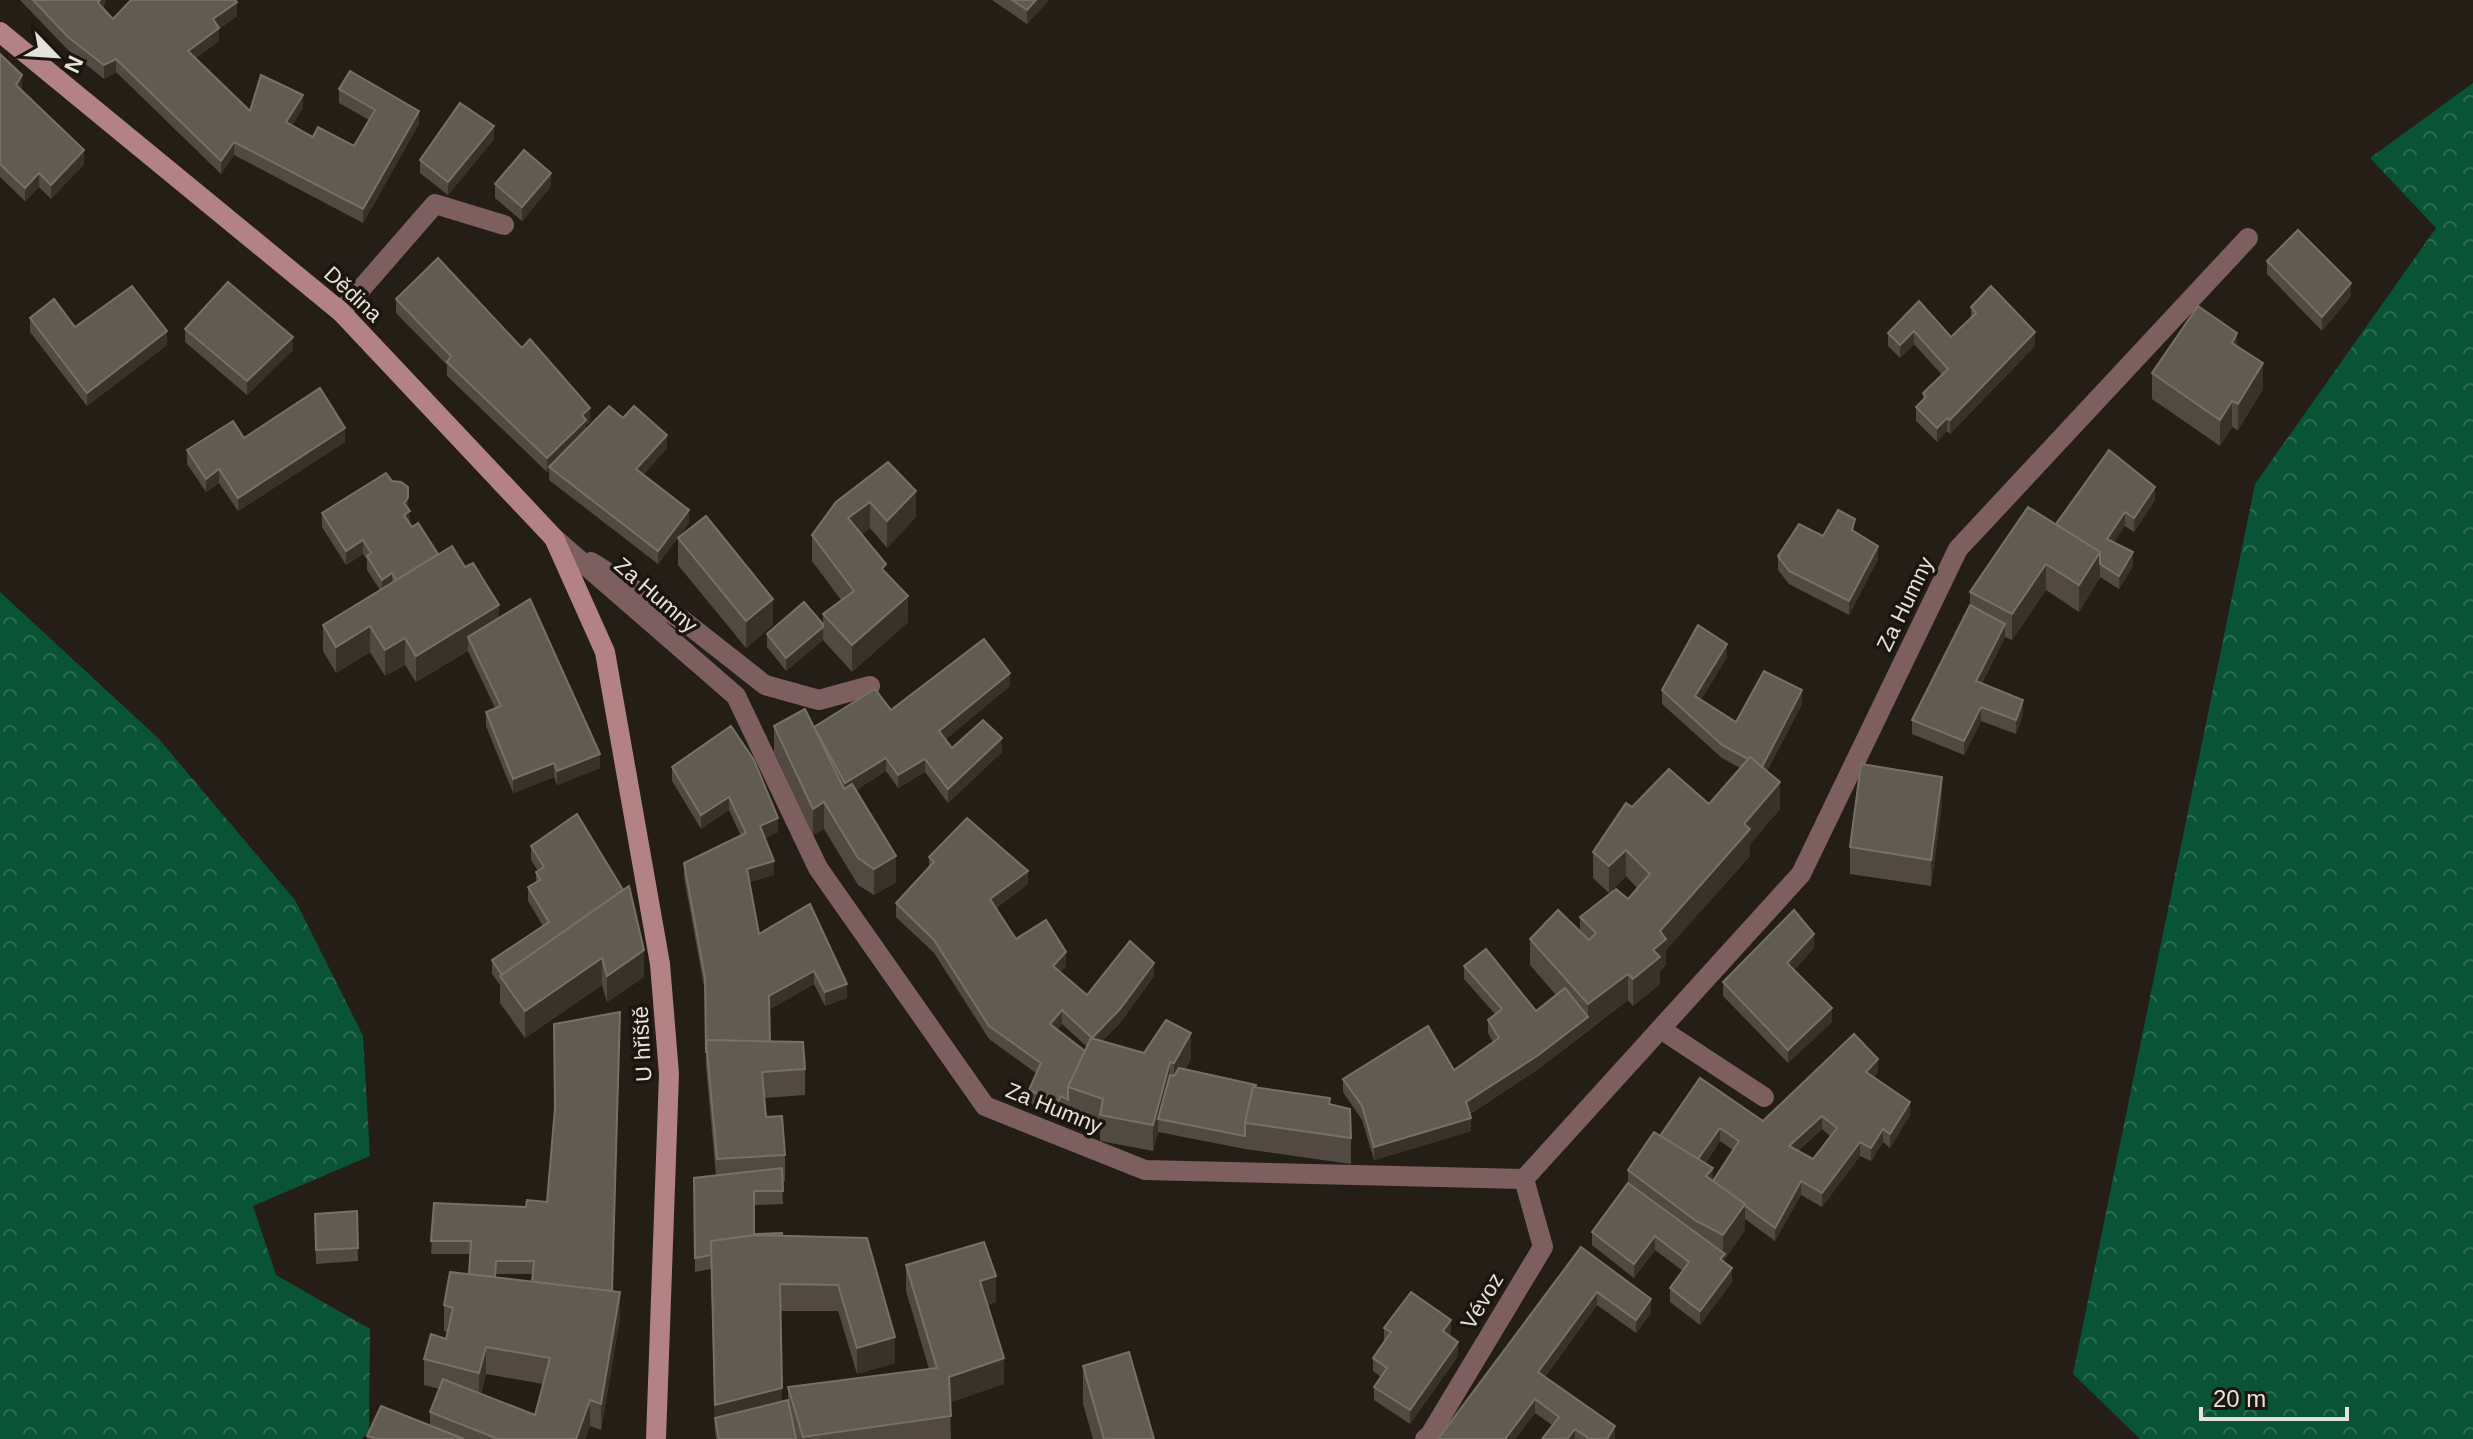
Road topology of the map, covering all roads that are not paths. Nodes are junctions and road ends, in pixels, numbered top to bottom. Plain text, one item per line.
1 (0, 32) edge
2 (504, 225) dead end
3 (2248, 238) dead end
4 (341, 312) junction
5 (554, 538) junction
6 (605, 652) joint
7 (870, 686) dead end
8 (1662, 1030) junction
9 (1764, 1097) dead end
10 (1524, 1179) junction
11 (656, 1439) edge
12 (1425, 1439) edge

1 - 4 street, Dědina
2 - 4 street
3 - 8 street, Za Humny
4 - 5 street, Dědina
5 - 6 street, Dědina
5 - 7 street
5 - 10 street, Za Humny
6 - 11 street, U hřiště
8 - 9 street
8 - 10 street, Za Humny
10 - 12 street, Vévoz

